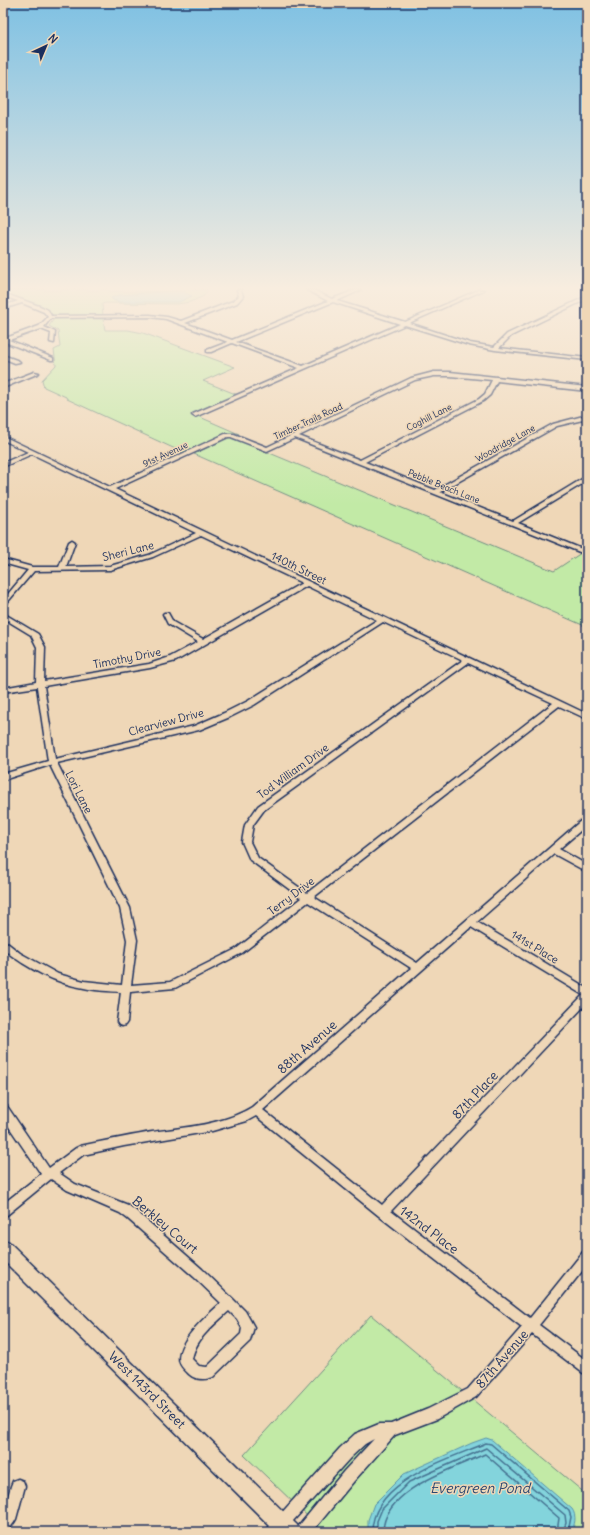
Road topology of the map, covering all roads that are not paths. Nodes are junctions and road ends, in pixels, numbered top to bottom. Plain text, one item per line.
1 (287, 362) edge
2 (319, 362) edge
3 (304, 368) junction
4 (36, 373) dead end
5 (495, 379) junction
6 (3, 386) edge
7 (587, 389) edge
8 (195, 415) dead end
9 (587, 417) edge
10 (295, 436) junction
11 (3, 438) edge
12 (267, 449) joint
13 (32, 452) junction
14 (361, 462) junction
15 (3, 465) edge
16 (587, 478) edge
17 (110, 489) junction
18 (435, 492) junction
19 (514, 523) junction
20 (201, 533) junction
21 (72, 542) dead end
22 (587, 553) edge
23 (3, 561) edge
24 (62, 568) junction
25 (32, 569) junction
26 (307, 583) junction
27 (3, 604) edge
28 (166, 614) dead end
29 (3, 615) edge
30 (383, 619) junction
31 (204, 642) junction
32 (468, 660) junction
33 (40, 685) junction
34 (3, 690) edge
35 (558, 703) junction
36 (587, 717) edge
37 (52, 762) junction
38 (3, 777) edge
39 (587, 820) edge
40 (552, 850) junction
41 (587, 869) edge
42 (308, 898) junction
43 (470, 922) junction
44 (3, 944) edge
45 (418, 968) junction
46 (127, 988) junction
47 (587, 993) edge
48 (587, 997) edge
49 (122, 1022) dead end
50 (3, 1109) edge
51 (256, 1110) junction
52 (49, 1174) junction
53 (3, 1211) edge
54 (383, 1212) junction
55 (3, 1248) edge
56 (587, 1256) edge
57 (229, 1304) junction
58 (531, 1326) junction
59 (587, 1369) edge
60 (391, 1430) junction
61 (18, 1486) dead end
62 (3, 1525) edge
63 (282, 1529) edge
64 (303, 1532) edge

1 - 3 street
2 - 3 street
3 - 8 street
4 - 6 street
5 - 7 street, Timber Trails Road
5 - 10 street, Timber Trails Road
5 - 14 street, Coghill Lane
9 - 18 street, Woodridge Lane
10 - 12 street, Timber Trails Road
10 - 14 street, Pebble Beach Lane
11 - 13 street, 140th Street
12 - 17 street, 91st Avenue
13 - 15 street
13 - 17 street, 140th Street
14 - 18 street, Pebble Beach Lane
16 - 19 street
17 - 20 street, 140th Street
18 - 19 street, Pebble Beach Lane
19 - 22 street, Pebble Beach Lane
20 - 24 street, Sheri Lane
20 - 26 street, 140th Street
21 - 24 street
23 - 25 street, Sheri Lane
24 - 25 street, Sheri Lane
25 - 27 street
26 - 30 street, 140th Street
26 - 31 street, Timothy Drive
28 - 31 street
29 - 33 street, Lori Lane
30 - 32 street, 140th Street
30 - 37 street, Clearview Drive
31 - 33 street, Timothy Drive
32 - 35 street, 140th Street
32 - 42 street, Tod William Drive
33 - 34 street, Timothy Drive
33 - 37 street, Lori Lane
35 - 36 street, 140th Street
35 - 42 street, Terry Drive
37 - 38 street, Clearview Drive
37 - 46 street, Lori Lane
39 - 40 street, 88th Avenue
40 - 41 street
40 - 43 street, 88th Avenue
42 - 45 street, Tod William Drive
42 - 46 street, Terry Drive
43 - 45 street, 88th Avenue
43 - 47 street, 141st Place
44 - 46 street, Terry Drive
45 - 51 street, 88th Avenue
46 - 49 street, Lori Lane
48 - 54 street, 87th Place
50 - 52 street
51 - 52 street, 88th Avenue
51 - 54 street, 142nd Place
52 - 53 street, 88th Avenue
52 - 57 street, Berkley Court
54 - 58 street, 142nd Place
55 - 63 main road, West 143rd Street
56 - 58 street, 87th Avenue
57 - 57 street, Berkley Court
58 - 59 street, 142nd Place
58 - 60 street, 87th Avenue
60 - 63 street, 87th Avenue
60 - 64 street
61 - 62 street

